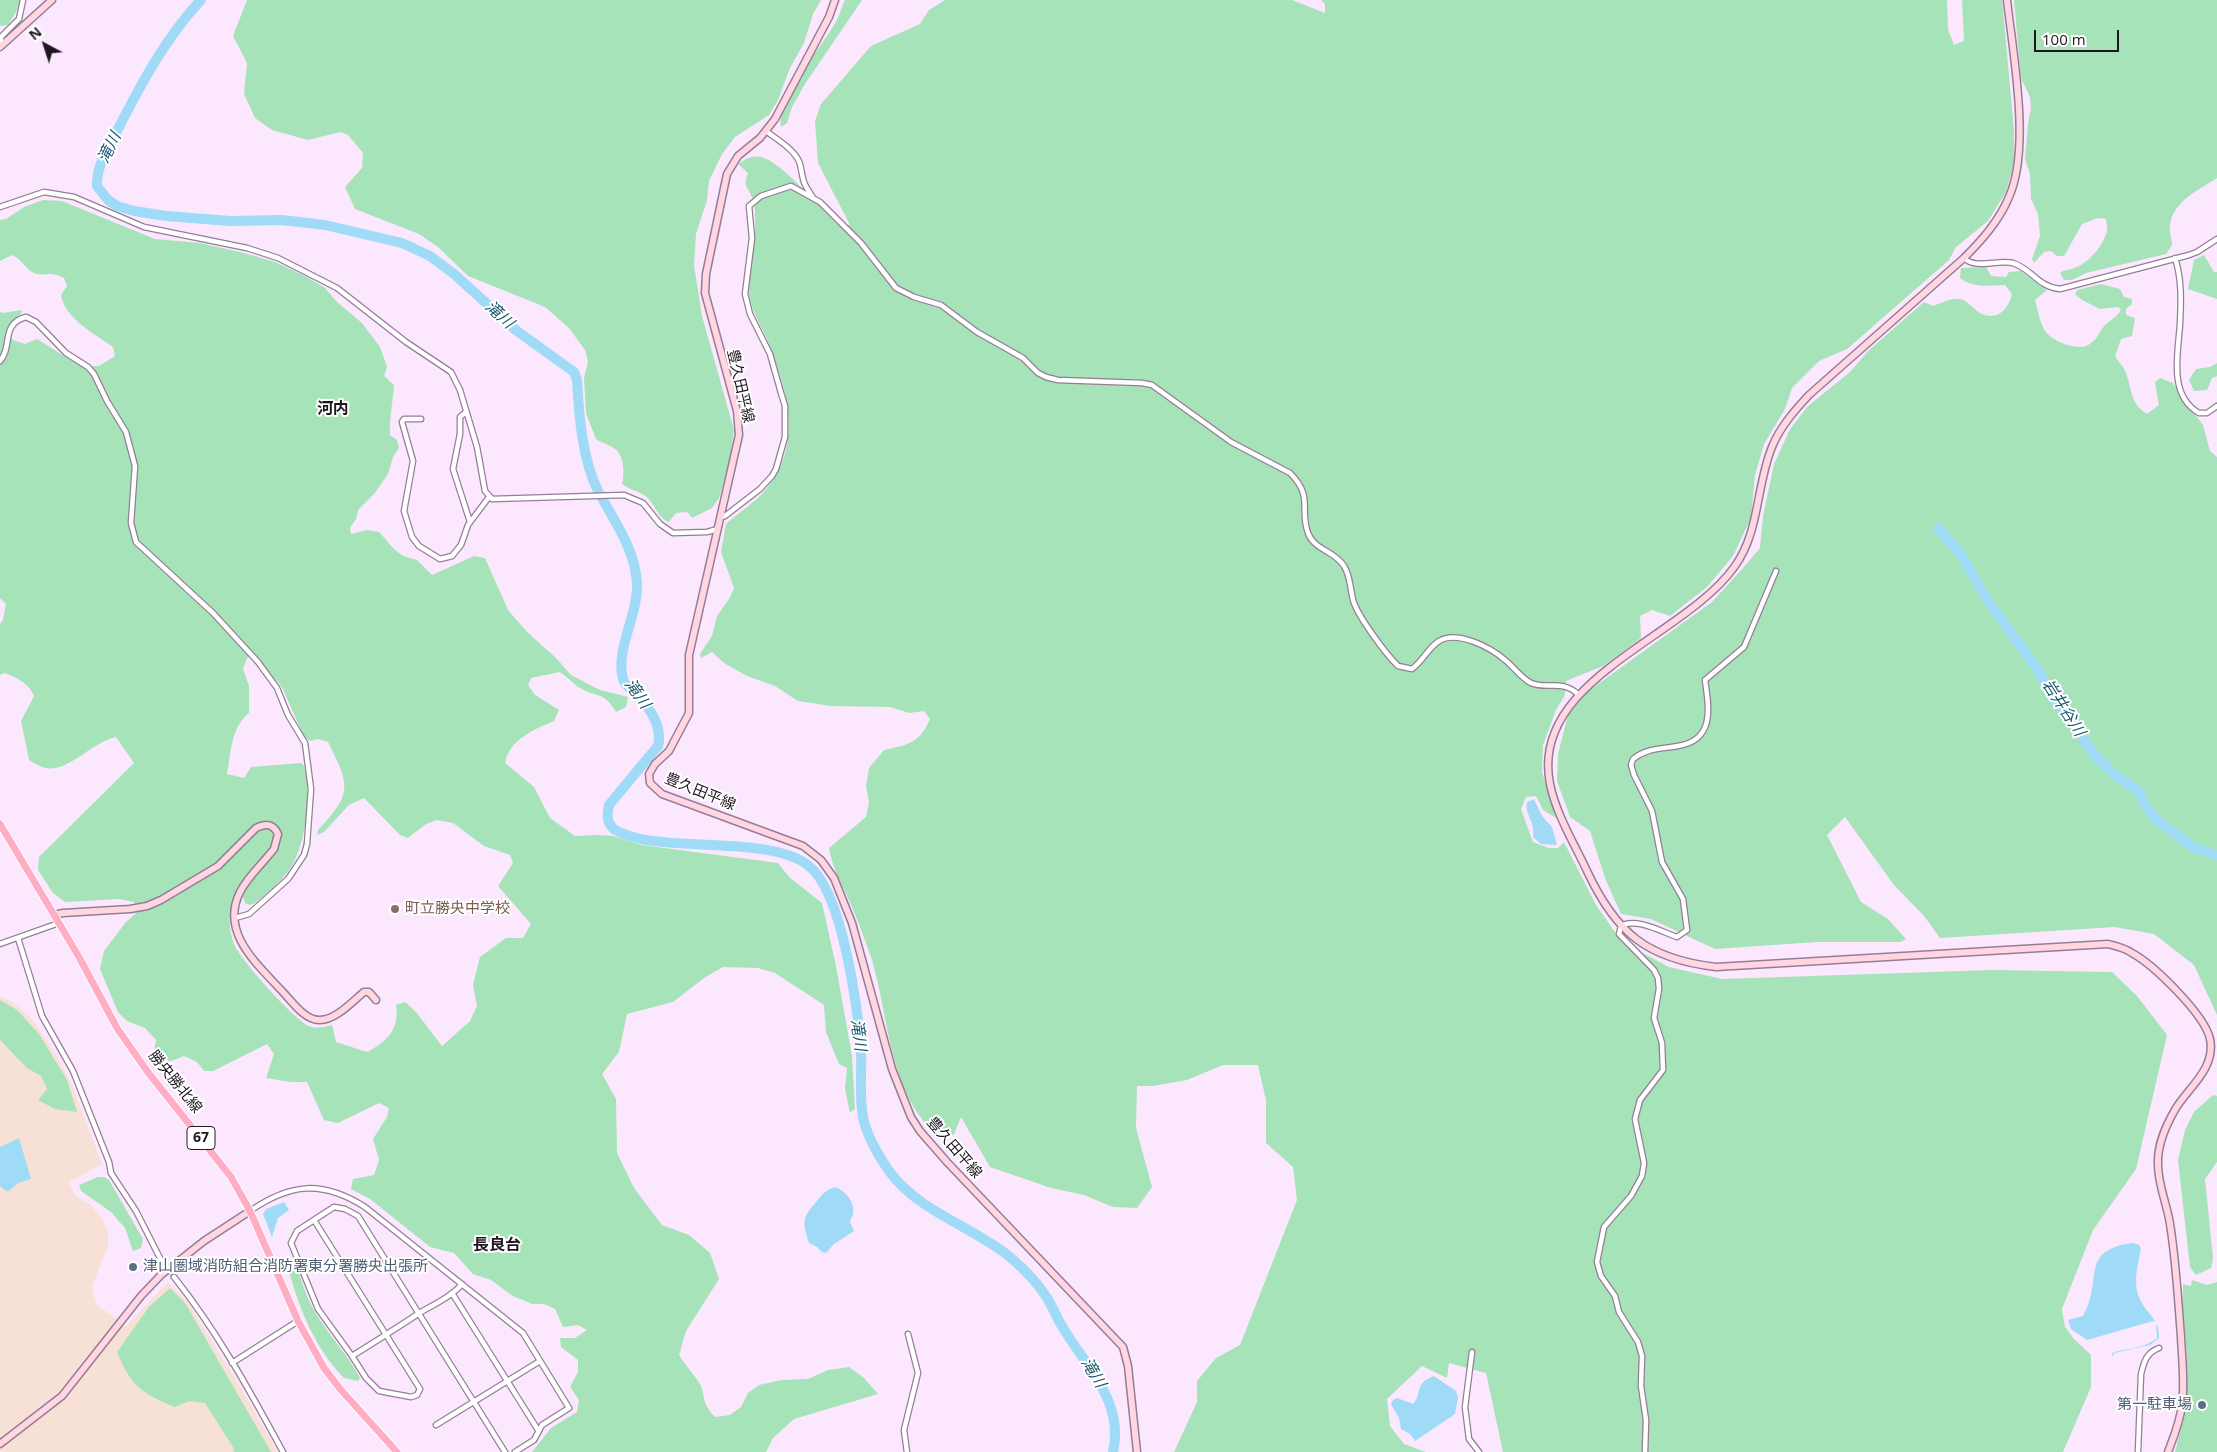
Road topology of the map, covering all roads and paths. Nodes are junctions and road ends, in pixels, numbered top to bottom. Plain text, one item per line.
1 (23, 0) edge
2 (52, 0) edge
3 (835, 0) edge
4 (2007, 0) edge
5 (0, 47) edge
6 (766, 131) junction
7 (813, 197) junction
8 (0, 206) edge
9 (2217, 239) edge
10 (1964, 258) junction
11 (2175, 258) junction
12 (0, 361) edge
13 (2217, 406) edge
14 (466, 412) junction
15 (421, 419) dead end
16 (489, 497) junction
17 (720, 517) junction
18 (470, 522) junction
19 (718, 529) junction
20 (1776, 571) dead end
21 (1578, 694) junction
22 (0, 824) edge
23 (54, 915) junction
24 (235, 918) junction
25 (59, 923) junction
26 (1621, 926) junction
27 (18, 938) junction
28 (0, 944) edge
29 (376, 1000) dead end
30 (250, 1211) junction
31 (314, 1220) junction
32 (162, 1262) tunnel mouth
33 (174, 1277) tunnel mouth
34 (462, 1284) junction
35 (452, 1293) junction
36 (419, 1314) junction
37 (298, 1321) junction
38 (908, 1334) dead end
39 (385, 1336) junction
40 (2159, 1348) dead end
41 (1472, 1352) dead end
42 (352, 1356) junction
43 (540, 1361) junction
44 (232, 1363) junction
45 (507, 1382) junction
46 (474, 1402) junction
47 (436, 1425) dead end
48 (538, 1430) junction
49 (0, 1444) edge
50 (502, 1451) edge
51 (283, 1452) edge
52 (397, 1452) edge
53 (515, 1452) edge
54 (907, 1452) edge
55 (1137, 1452) edge
56 (1479, 1452) edge
57 (1645, 1452) edge
58 (2138, 1452) edge
59 (2168, 1452) edge

1 - 5 street
2 - 5 street
3 - 6 street, 豊久田平線
4 - 10 street
6 - 7 street
6 - 17 street, 豊久田平線
7 - 17 street
7 - 21 street
8 - 14 street
9 - 11 street
10 - 11 street
10 - 21 street
11 - 13 street
12 - 24 street
14 - 16 street
14 - 18 street
15 - 18 street
16 - 18 street
16 - 19 street
17 - 19 street, 豊久田平線
19 - 55 street, 豊久田平線
20 - 26 street
21 - 26 street
22 - 23 main road, 勝央勝北線 / 67
23 - 24 street
23 - 25 main road, 勝央勝北線 / 67
24 - 29 street
25 - 27 street
25 - 30 main road, 勝央勝北線 / 67
26 - 57 street
26 - 59 street
27 - 28 street
27 - 32 street
30 - 34 street
30 - 37 main road, 勝央勝北線 / 67
30 - 49 street
31 - 36 street
31 - 39 street
31 - 42 street
33 - 44 street
34 - 35 street
34 - 43 street
35 - 36 street
35 - 45 street
36 - 39 street
36 - 46 street
37 - 44 street
37 - 52 main road, 勝央勝北線 / 67
38 - 54 street
39 - 42 street
39 - 42 street
40 - 58 street
41 - 56 street
43 - 45 street
43 - 48 street
44 - 51 street
45 - 46 street
45 - 48 street
46 - 47 street
46 - 50 street
48 - 53 street

